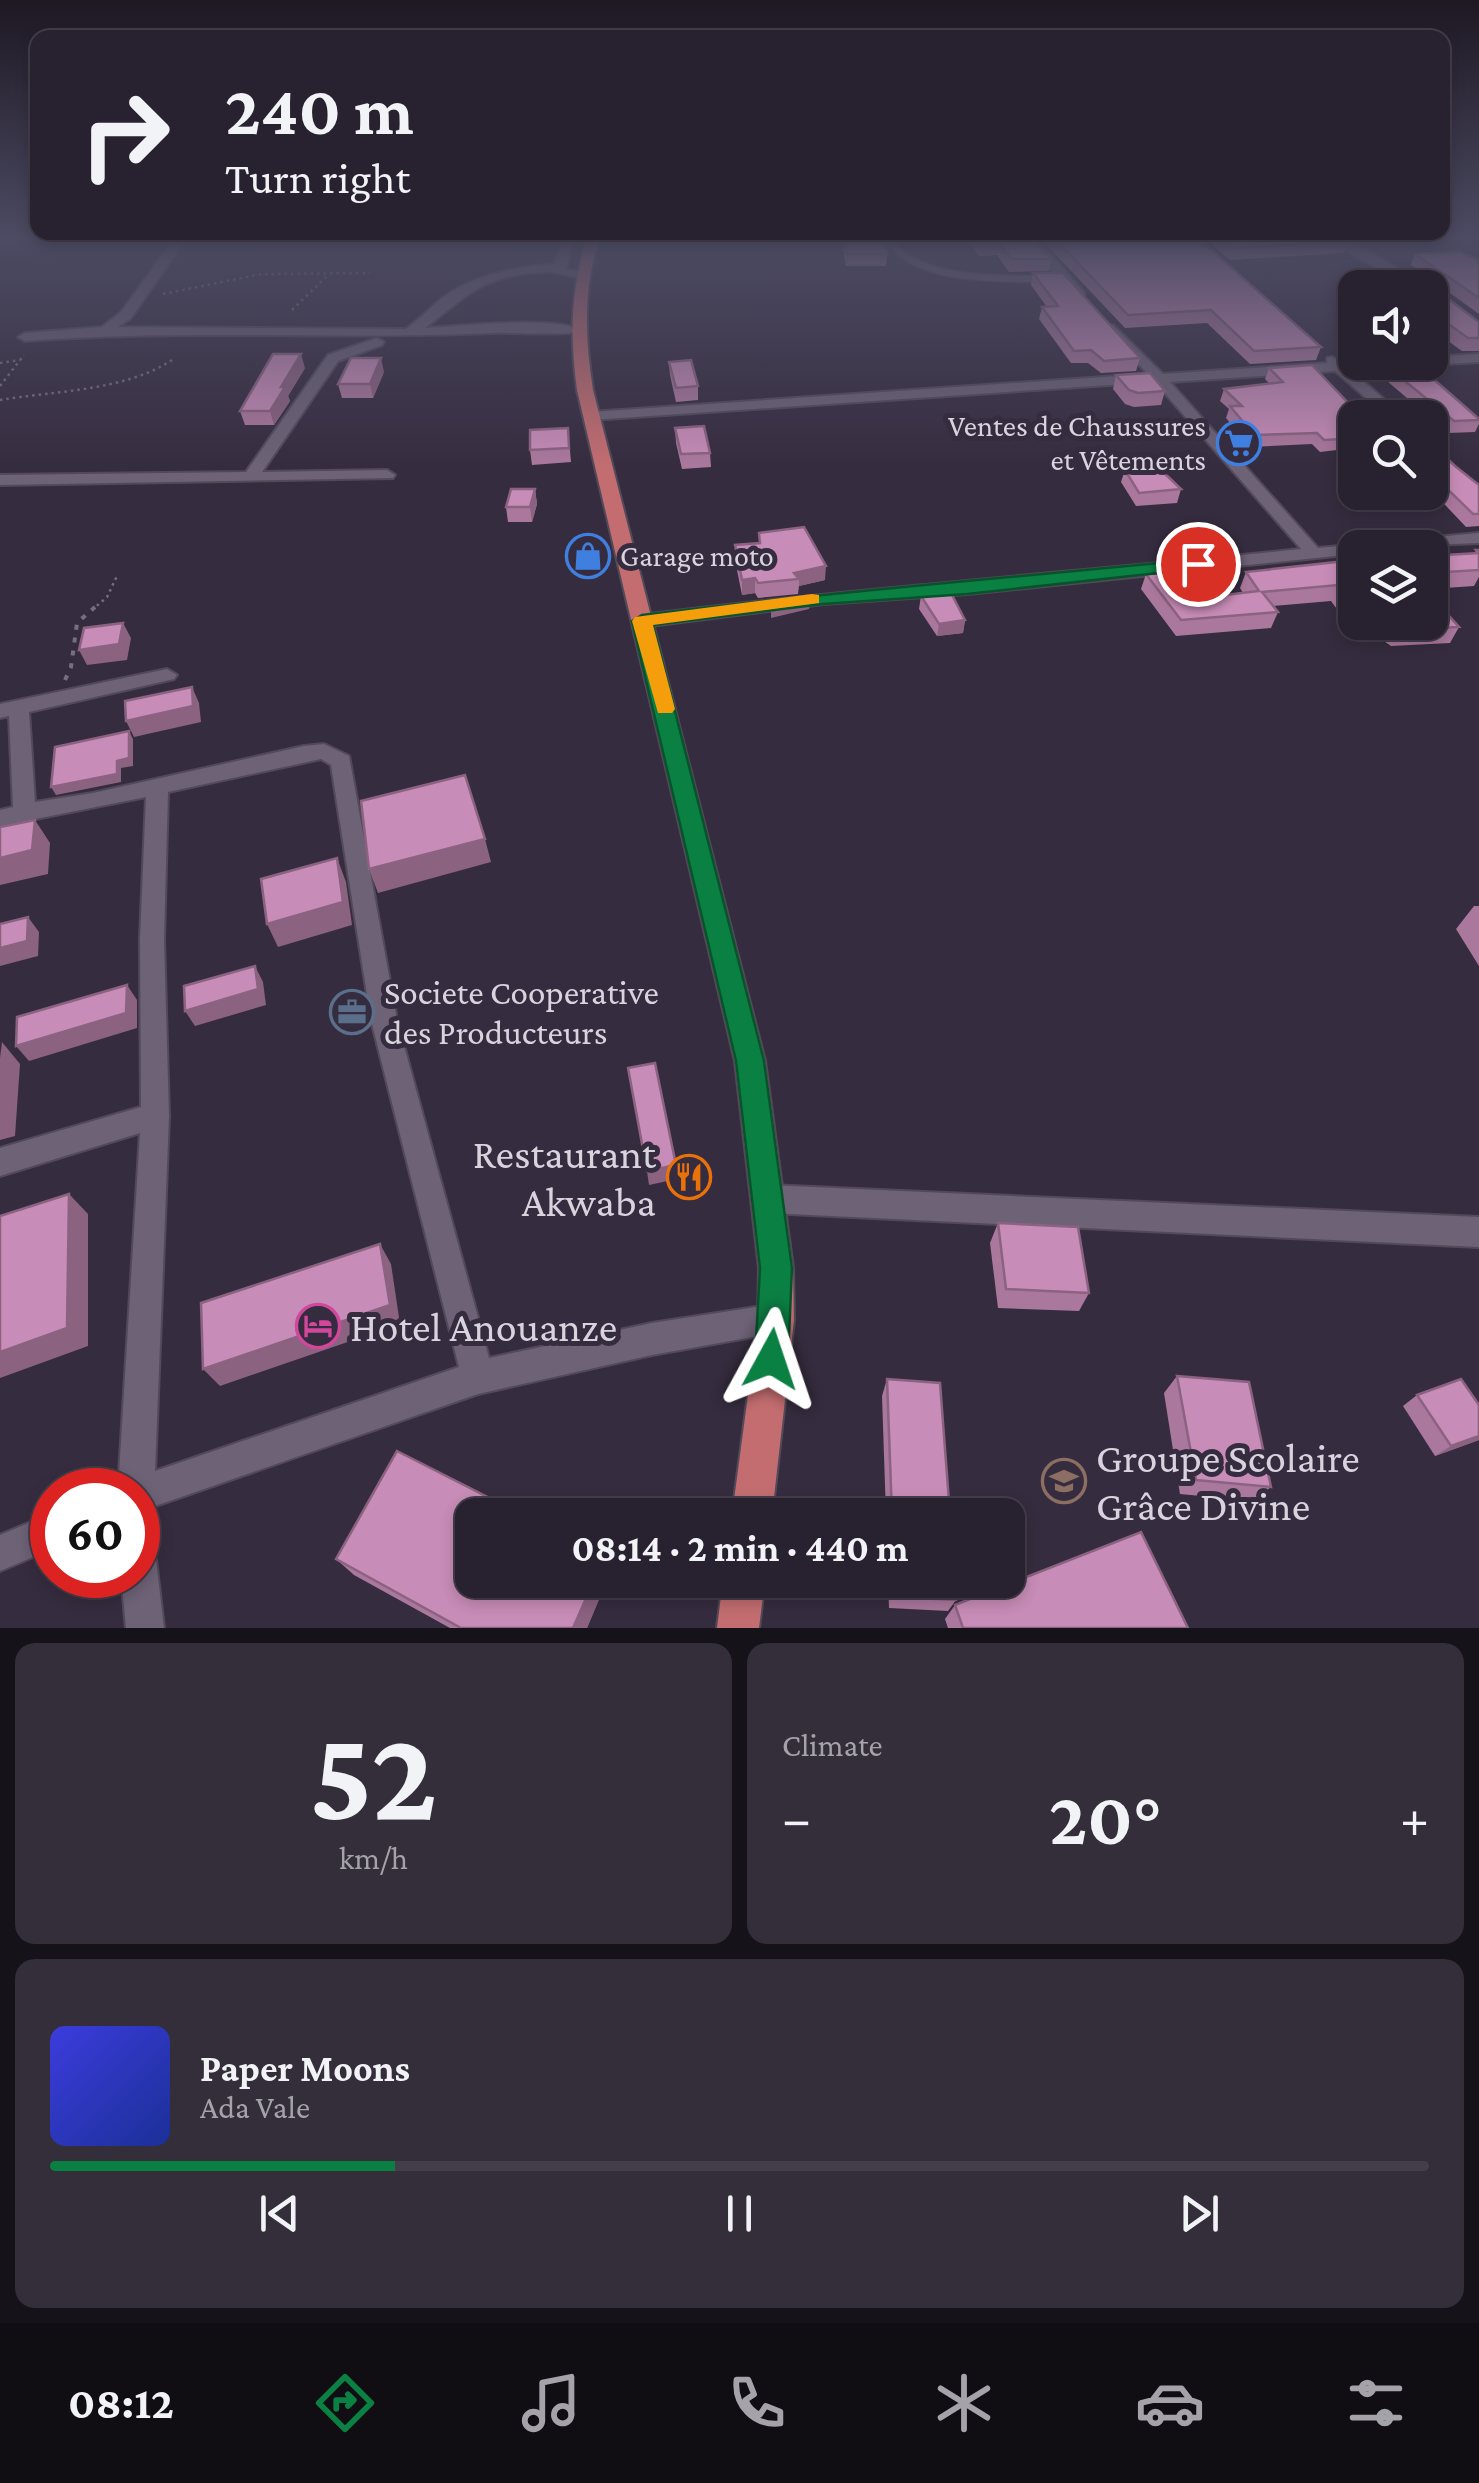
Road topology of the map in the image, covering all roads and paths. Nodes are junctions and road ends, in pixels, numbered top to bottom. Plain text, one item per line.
1 (127, 315) edge
2 (436, 315) edge
3 (574, 315) edge
4 (1098, 315) edge
5 (576, 330) junction
6 (106, 332) junction
7 (405, 333) junction
8 (64, 336) junction
9 (26, 337) dead end
10 (1325, 354) edge
11 (1479, 358) edge
12 (20, 360) junction
13 (172, 360) dead end
14 (1448, 360) edge
15 (0, 363) edge
16 (1338, 365) edge
17 (1338, 366) edge
18 (1158, 378) junction
19 (1355, 380) edge
20 (0, 386) edge
21 (0, 400) edge
22 (1378, 400) edge
23 (591, 416) junction
24 (252, 475) junction
25 (388, 475) dead end
26 (0, 480) edge
27 (1479, 538) edge
28 (1448, 541) edge
29 (1338, 550) edge
30 (1313, 552) junction
31 (117, 576) dead end
32 (642, 621) junction
33 (167, 675) dead end
34 (61, 685) dead end
35 (10, 710) edge
36 (157, 787) junction
37 (24, 812) junction
38 (0, 818) edge
39 (155, 1116) junction
40 (0, 1162) edge
41 (769, 1199) junction
42 (1479, 1232) edge
43 (776, 1320) junction
44 (478, 1377) junction
45 (138, 1468) edge
46 (160, 1484) edge
47 (754, 1498) edge
48 (30, 1540) edge
49 (0, 1553) edge
50 (141, 1598) edge
51 (742, 1598) edge
52 (144, 1628) edge
53 (738, 1628) edge

1 - 6 street
2 - 7 street
3 - 5 main road
4 - 18 street
5 - 7 street
5 - 23 main road
6 - 7 street
6 - 8 street
7 - 24 street
8 - 9 street
8 - 12 path
10 - 16 street
11 - 14 street
12 - 15 path
12 - 20 path
13 - 21 path
17 - 18 street
18 - 23 street
18 - 30 street
19 - 22 street
23 - 32 main road
24 - 25 street
24 - 26 street
27 - 28 street
29 - 30 street
30 - 32 street
31 - 34 path
32 - 41 main road
33 - 35 street
35 - 37 street
36 - 37 street
36 - 39 street
36 - 44 street
37 - 38 street
39 - 40 street
39 - 45 street
41 - 42 street
41 - 43 main road
43 - 44 street
43 - 47 main road
44 - 46 street
48 - 49 street
50 - 52 street
51 - 53 main road

